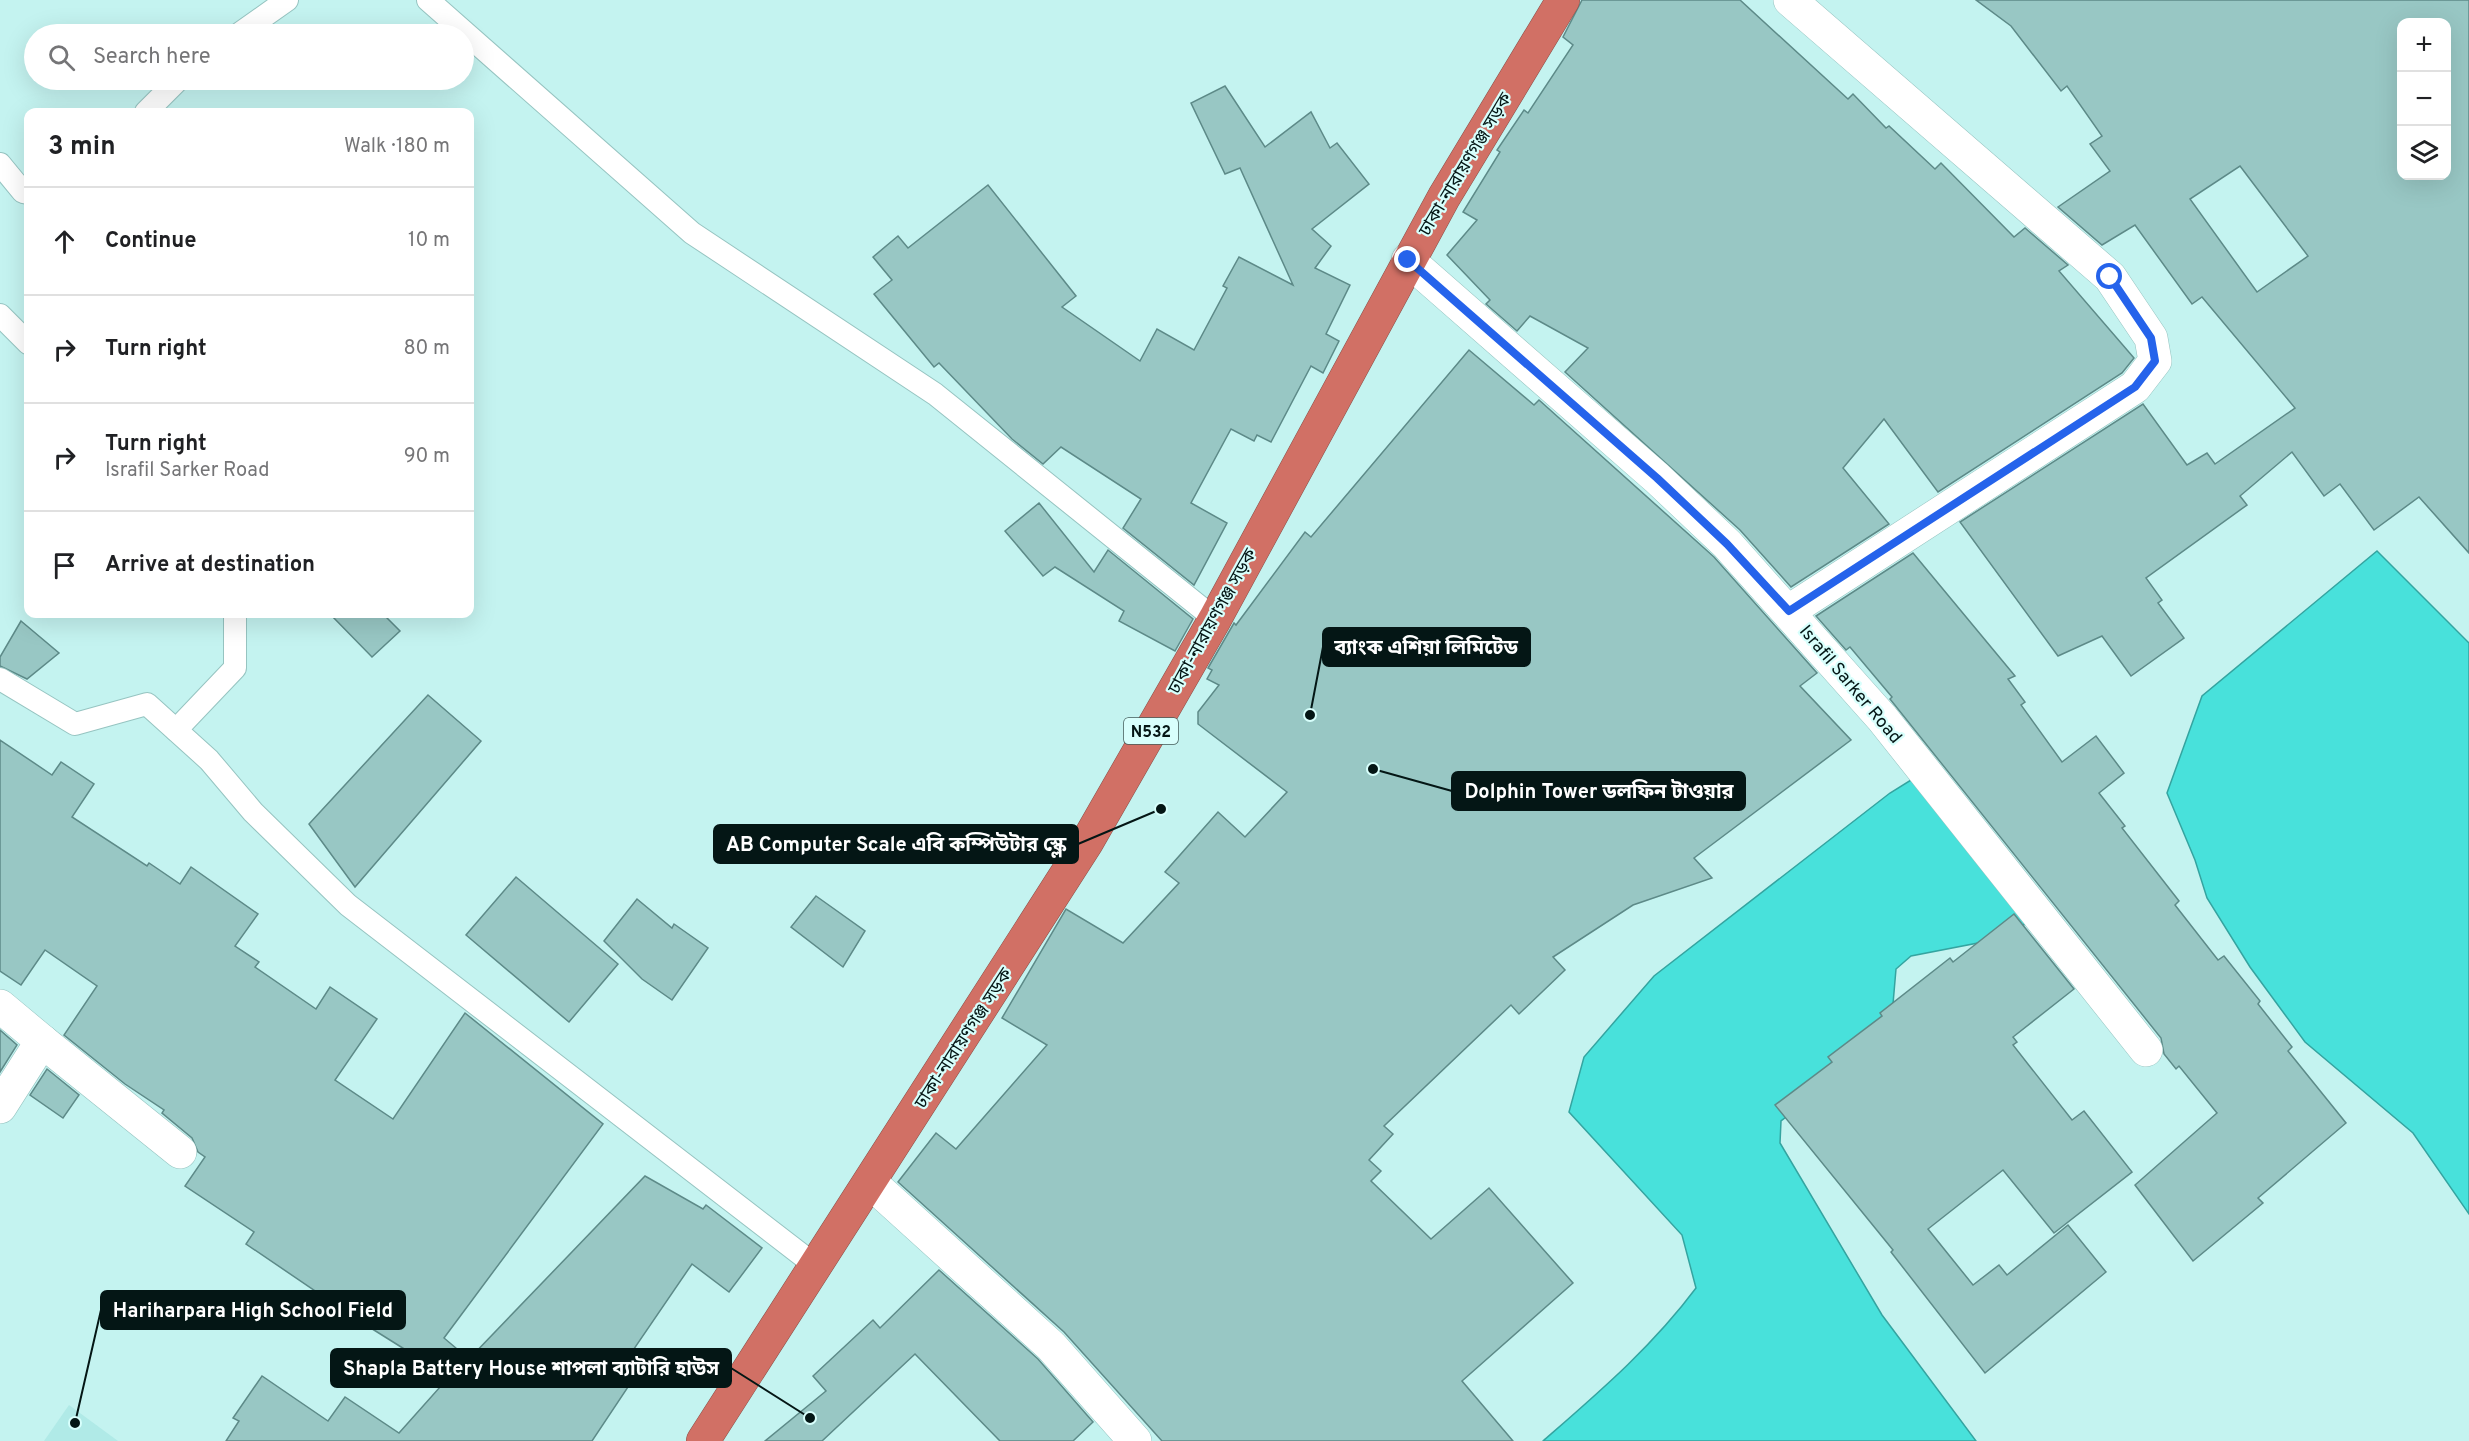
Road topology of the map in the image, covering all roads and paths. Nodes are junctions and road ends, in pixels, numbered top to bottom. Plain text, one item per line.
1 (287, 0) edge
2 (428, 0) edge
3 (1563, 0) edge
4 (1790, 0) edge
5 (253, 24) edge
6 (455, 24) edge
7 (474, 41) edge
8 (168, 90) edge
9 (150, 108) edge
10 (0, 164) edge
11 (24, 192) edge
12 (1408, 260) junction
13 (0, 315) edge
14 (24, 339) edge
15 (1789, 611) junction
16 (235, 618) edge
17 (1215, 619) junction
18 (0, 679) edge
19 (176, 730) junction
20 (0, 1006) edge
21 (42, 1041) junction
22 (2146, 1050) dead end
23 (0, 1107) edge
24 (180, 1152) dead end
25 (870, 1182) junction
26 (816, 1266) junction
27 (705, 1440) edge
28 (1135, 1441) edge

1 - 5 lane
2 - 6 lane
3 - 12 highway, ঢাকা-নারায়ণগঞ্জ সড়ক / N532
4 - 15 street
7 - 17 lane
8 - 9 lane
10 - 11 lane
12 - 15 street, Israfil Sarker Road
12 - 17 highway, ঢাকা-নারায়ণগঞ্জ সড়ক / N532
13 - 14 lane
15 - 22 street, Israfil Sarker Road
16 - 19 lane
17 - 25 highway, ঢাকা-নারায়ণগঞ্জ সড়ক / N532
18 - 19 lane
19 - 26 lane
20 - 21 street
21 - 23 street
21 - 24 street
25 - 26 highway, ঢাকা-নারায়ণগঞ্জ সড়ক / N532
25 - 28 street
26 - 27 highway, ঢাকা-নারায়ণগঞ্জ সড়ক / N532

